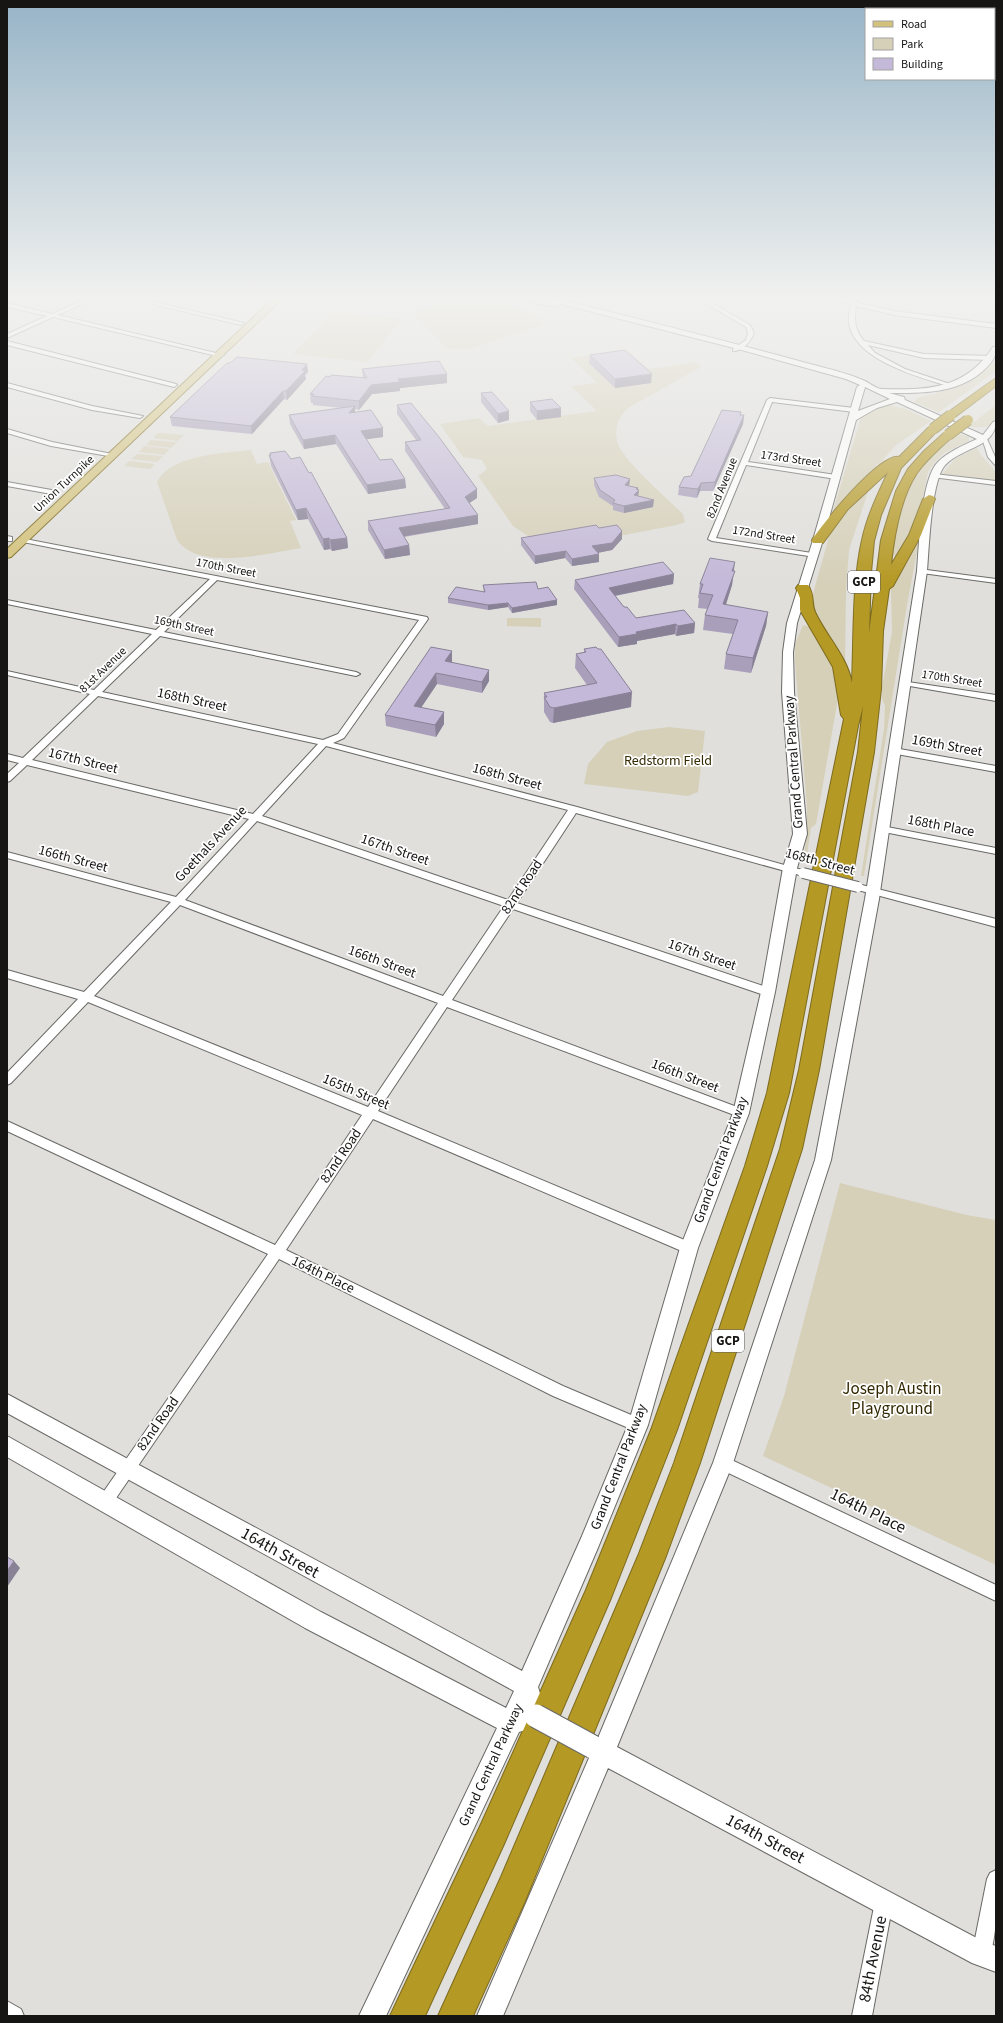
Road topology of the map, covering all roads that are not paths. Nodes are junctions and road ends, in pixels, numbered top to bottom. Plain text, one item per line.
1 (38, 393) edge
2 (165, 393) edge
3 (179, 393) edge
4 (859, 393) edge
5 (882, 393) edge
6 (923, 393) edge
7 (980, 393) edge
8 (897, 400) junction
9 (854, 410) junction
10 (140, 416) junction
11 (971, 417) dead end
12 (851, 420) junction
13 (996, 424) edge
14 (7, 431) edge
15 (984, 439) junction
16 (913, 449) junction
17 (101, 453) junction
18 (114, 455) junction
19 (994, 457) edge
20 (744, 463) junction
21 (996, 464) edge
22 (836, 476) junction
23 (934, 476) junction
24 (996, 483) edge
25 (7, 484) edge
26 (57, 493) junction
27 (929, 499) junction
28 (47, 503) dead end
29 (12, 538) edge
30 (712, 539) joint
31 (818, 540) junction
32 (7, 555) edge
33 (812, 555) junction
34 (922, 570) junction
35 (215, 578) junction
36 (996, 581) edge
37 (803, 588) junction
38 (882, 593) junction
39 (7, 602) edge
40 (424, 620) joint
41 (158, 633) junction
42 (7, 673) edge
43 (356, 674) dead end
44 (904, 683) junction
45 (96, 693) junction
46 (996, 698) edge
47 (850, 726) junction
48 (324, 743) junction
49 (894, 751) junction
50 (7, 757) edge
51 (26, 761) junction
52 (996, 769) edge
53 (7, 779) edge
54 (574, 809) junction
55 (256, 817) junction
56 (882, 829) junction
57 (996, 851) edge
58 (7, 856) edge
59 (797, 870) junction
60 (865, 888) junction
61 (178, 901) junction
62 (511, 903) junction
63 (996, 923) edge
64 (7, 974) edge
65 (768, 992) junction
66 (86, 997) junction
67 (445, 1000) junction
68 (7, 1080) edge
69 (370, 1113) junction
70 (741, 1113) junction
71 (7, 1126) edge
72 (689, 1248) junction
73 (276, 1252) junction
74 (7, 1403) edge
75 (638, 1425) junction
76 (7, 1446) edge
77 (723, 1463) junction
78 (127, 1470) junction
79 (105, 1502) junction
80 (996, 1593) edge
81 (527, 1686) junction
82 (536, 1716) junction
83 (511, 1723) junction
84 (598, 1750) junction
85 (996, 1879) edge
86 (884, 1902) junction
87 (989, 1957) edge
88 (7, 2011) edge
89 (14, 2016) edge
90 (372, 2016) edge
91 (407, 2016) edge
92 (456, 2016) edge
93 (490, 2016) edge
94 (862, 2016) edge

1 - 10 street
2 - 10 main road, Union Turnpike
3 - 18 main road, Union Turnpike
4 - 9 main road, Grand Central Parkway
5 - 8 main road
6 - 8 main road
7 - 16 highway, Grand Central Parkway / GCP, bridge
8 - 12 main road
8 - 15 main road
9 - 12 main road, Grand Central Parkway
9 - 20 street, 82nd Avenue
10 - 17 main road, Union Turnpike
11 - 38 highway, GCP, bridge
12 - 22 main road, Grand Central Parkway
13 - 15 main road
14 - 17 street
15 - 19 street
15 - 23 main road
16 - 31 highway
16 - 47 highway, Grand Central Parkway / GCP
17 - 18 street
17 - 26 main road, Union Turnpike
18 - 29 main road, Union Turnpike
19 - 21 street
20 - 22 street, 173rd Street
20 - 30 street, 82nd Avenue
22 - 31 main road, Grand Central Parkway
23 - 24 street
23 - 27 main road
25 - 26 street
26 - 28 main road, Union Turnpike
27 - 34 main road
27 - 38 highway
29 - 32 main road, Union Turnpike
29 - 35 street, 170th Street
30 - 33 street, 172nd Street
31 - 33 main road, Grand Central Parkway
33 - 37 main road, Grand Central Parkway
34 - 36 street
34 - 44 main road
35 - 40 street, 170th Street
35 - 41 street, 81st Avenue
37 - 47 highway
37 - 59 main road, Grand Central Parkway
38 - 92 highway, GCP
39 - 41 street, 169th Street
40 - 48 street, Goethals Avenue
41 - 43 street, 169th Street
41 - 45 street, 81st Avenue
42 - 45 street, 168th Street
44 - 46 street, 170th Street
44 - 49 main road
45 - 48 street, 168th Street
45 - 51 street, 81st Avenue
47 - 91 highway, Grand Central Parkway / GCP
48 - 54 street, 168th Street
48 - 55 street, Goethals Avenue
49 - 52 street, 169th Street
49 - 56 main road
50 - 51 street, 167th Street
51 - 53 street, 81st Avenue
51 - 55 street, 167th Street
54 - 59 street, 168th Street
54 - 62 street, 82nd Road
55 - 61 street, Goethals Avenue
55 - 62 street, 167th Street
56 - 57 street, 168th Place
56 - 60 main road
58 - 61 street, 166th Street
59 - 60 street, 168th Street, bridge
59 - 65 main road, Grand Central Parkway
60 - 63 street, 168th Street
60 - 77 main road
61 - 66 street, Goethals Avenue
61 - 67 street, 166th Street
62 - 65 street, 167th Street
62 - 67 street, 82nd Road
64 - 66 street, 165th Street
65 - 70 main road, Grand Central Parkway
66 - 68 street, Goethals Avenue
66 - 69 street, 165th Street
67 - 69 street, 82nd Road
67 - 70 street, 166th Street
69 - 72 street, 165th Street
69 - 73 street, 82nd Road
70 - 72 main road, Grand Central Parkway
71 - 73 street, 164th Place
72 - 75 main road, Grand Central Parkway
73 - 75 street, 164th Place
73 - 78 street, 82nd Road
74 - 78 main road, 164th Street
75 - 81 main road, Grand Central Parkway
76 - 79 main road
77 - 80 street, 164th Place
77 - 84 main road
78 - 79 street, 82nd Road
78 - 81 main road, 164th Street
79 - 83 main road
81 - 82 main road
81 - 83 main road, Grand Central Parkway
82 - 83 main road
82 - 84 main road, 164th Street, bridge
83 - 90 main road, Grand Central Parkway
84 - 86 main road, 164th Street
84 - 93 main road
85 - 87 street
86 - 87 main road, 164th Street
86 - 94 street, 84th Avenue
88 - 89 street

